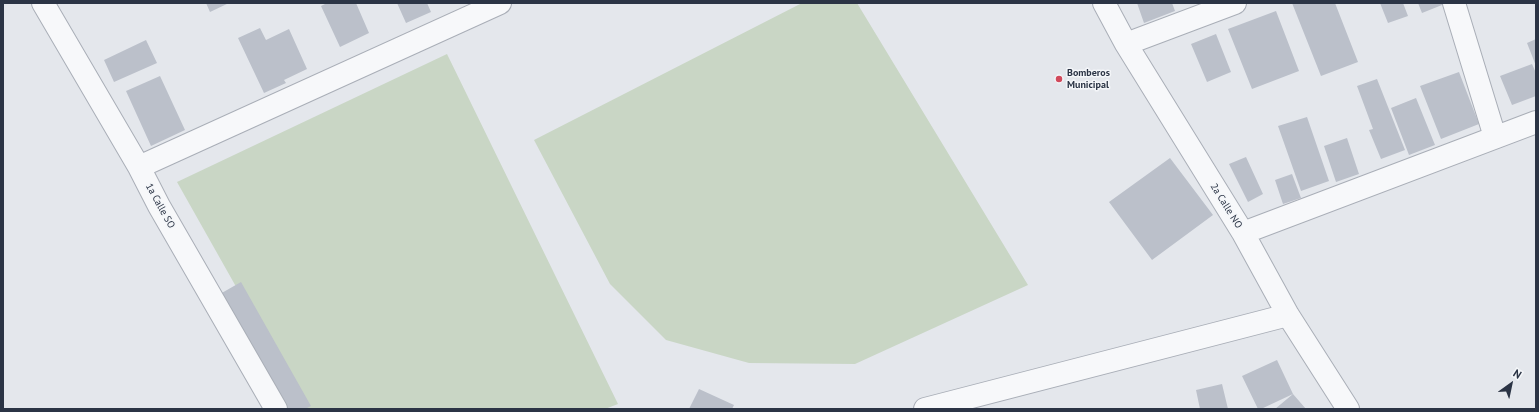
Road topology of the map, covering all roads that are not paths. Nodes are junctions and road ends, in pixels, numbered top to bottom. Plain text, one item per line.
1 (43, 3) edge
2 (500, 3) edge
3 (1104, 3) edge
4 (1235, 3) edge
5 (1454, 3) edge
6 (1126, 44) junction
7 (1536, 122) edge
8 (1495, 137) junction
9 (139, 167) junction
10 (1243, 234) junction
11 (1288, 315) junction
12 (276, 409) edge
13 (925, 409) edge
14 (1348, 409) edge

1 - 9 street, 1a Calle SO
2 - 9 street
3 - 6 street, 2a Calle NO
4 - 6 street
5 - 8 street
6 - 10 street, 2a Calle NO
7 - 8 street
8 - 10 street
9 - 12 street, 1a Calle SO
10 - 11 street, 2a Calle NO
11 - 13 street
11 - 14 street, 2a Calle NO

